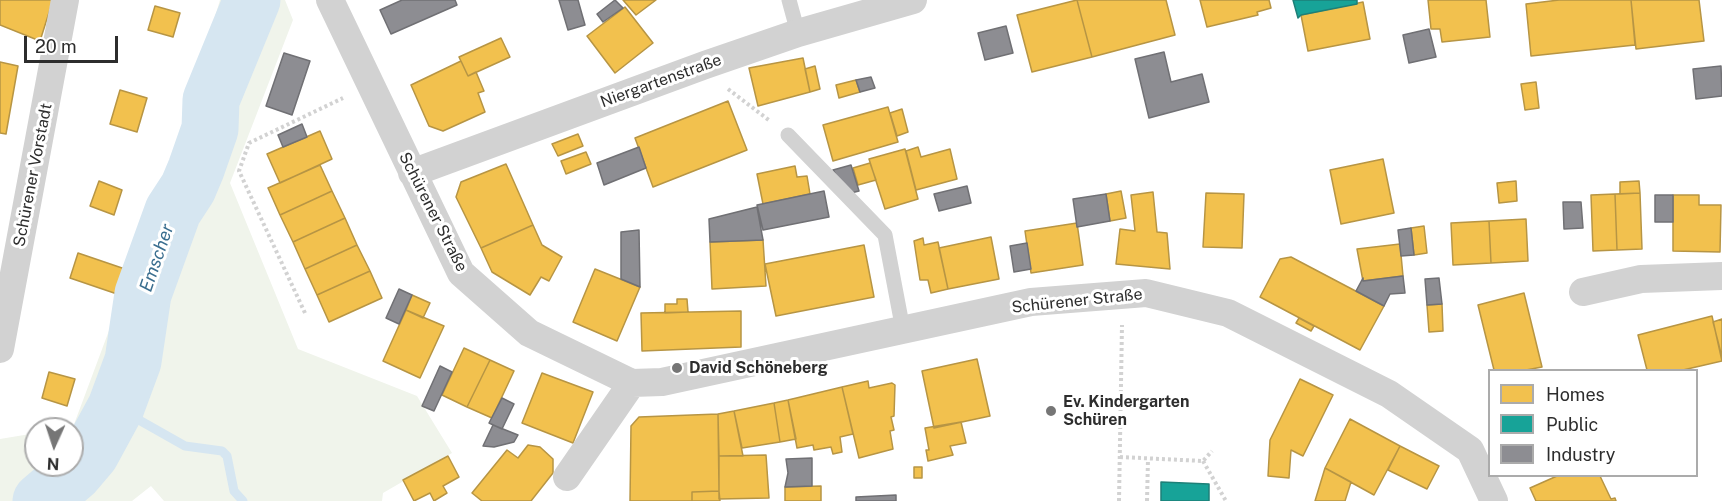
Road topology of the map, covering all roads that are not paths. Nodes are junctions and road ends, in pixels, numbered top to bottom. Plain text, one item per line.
1 (64, 0) edge
2 (330, 0) edge
3 (789, 0) edge
4 (913, 0) edge
5 (798, 33) junction
6 (788, 135) dead end
7 (412, 172) junction
8 (1722, 276) edge
9 (1583, 292) dead end
10 (903, 330) junction
11 (0, 349) edge
12 (632, 383) junction
13 (567, 477) dead end
14 (1494, 501) edge

1 - 11 street, Schürener Vorstadt
2 - 7 street, Schürener Straße
3 - 5 lane
4 - 5 street, Niergartenstraße
5 - 7 street, Niergartenstraße
6 - 10 lane
7 - 12 street, Schürener Straße
8 - 9 street
10 - 12 street, Schürener Straße
10 - 14 street, Schürener Straße
12 - 13 street

